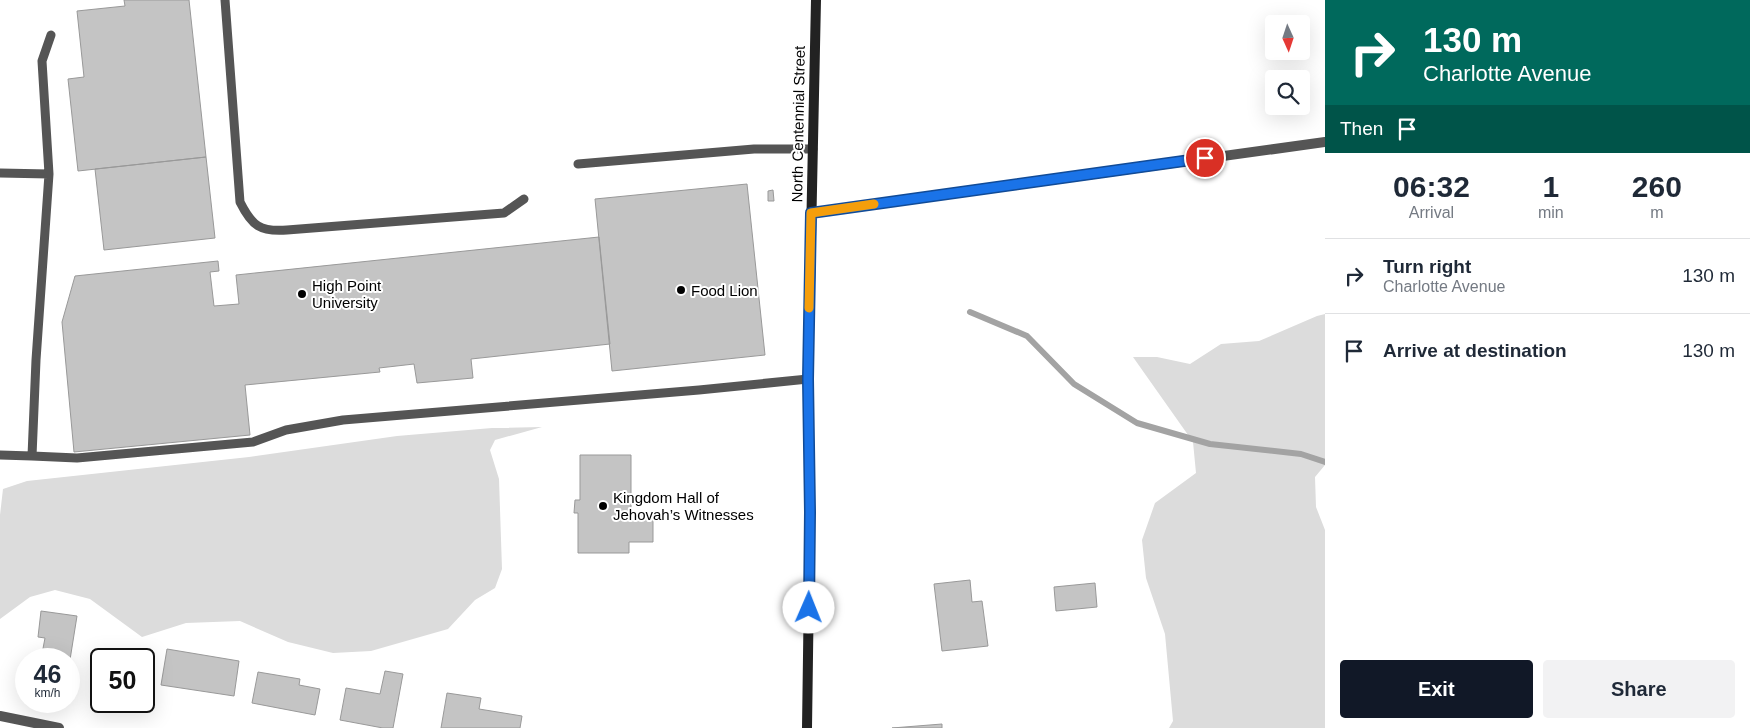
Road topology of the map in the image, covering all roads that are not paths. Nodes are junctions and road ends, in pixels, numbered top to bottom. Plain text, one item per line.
1 (225, 0) edge
2 (816, 0) edge
3 (51, 35) dead end
4 (1325, 142) edge
5 (813, 149) junction
6 (578, 164) dead end
7 (0, 173) edge
8 (49, 174) junction
9 (524, 199) dead end
10 (811, 213) junction
11 (808, 379) junction
12 (0, 455) edge
13 (32, 456) junction
14 (0, 716) edge
15 (59, 728) edge
16 (807, 728) edge

1 - 9 lane
2 - 5 main road, North Centennial Street
3 - 8 lane
4 - 10 street
5 - 6 lane
5 - 10 main road, North Centennial Street
7 - 8 lane
8 - 13 lane
10 - 11 main road, North Centennial Street
11 - 13 lane
11 - 16 main road, North Centennial Street
12 - 13 lane
14 - 15 street

